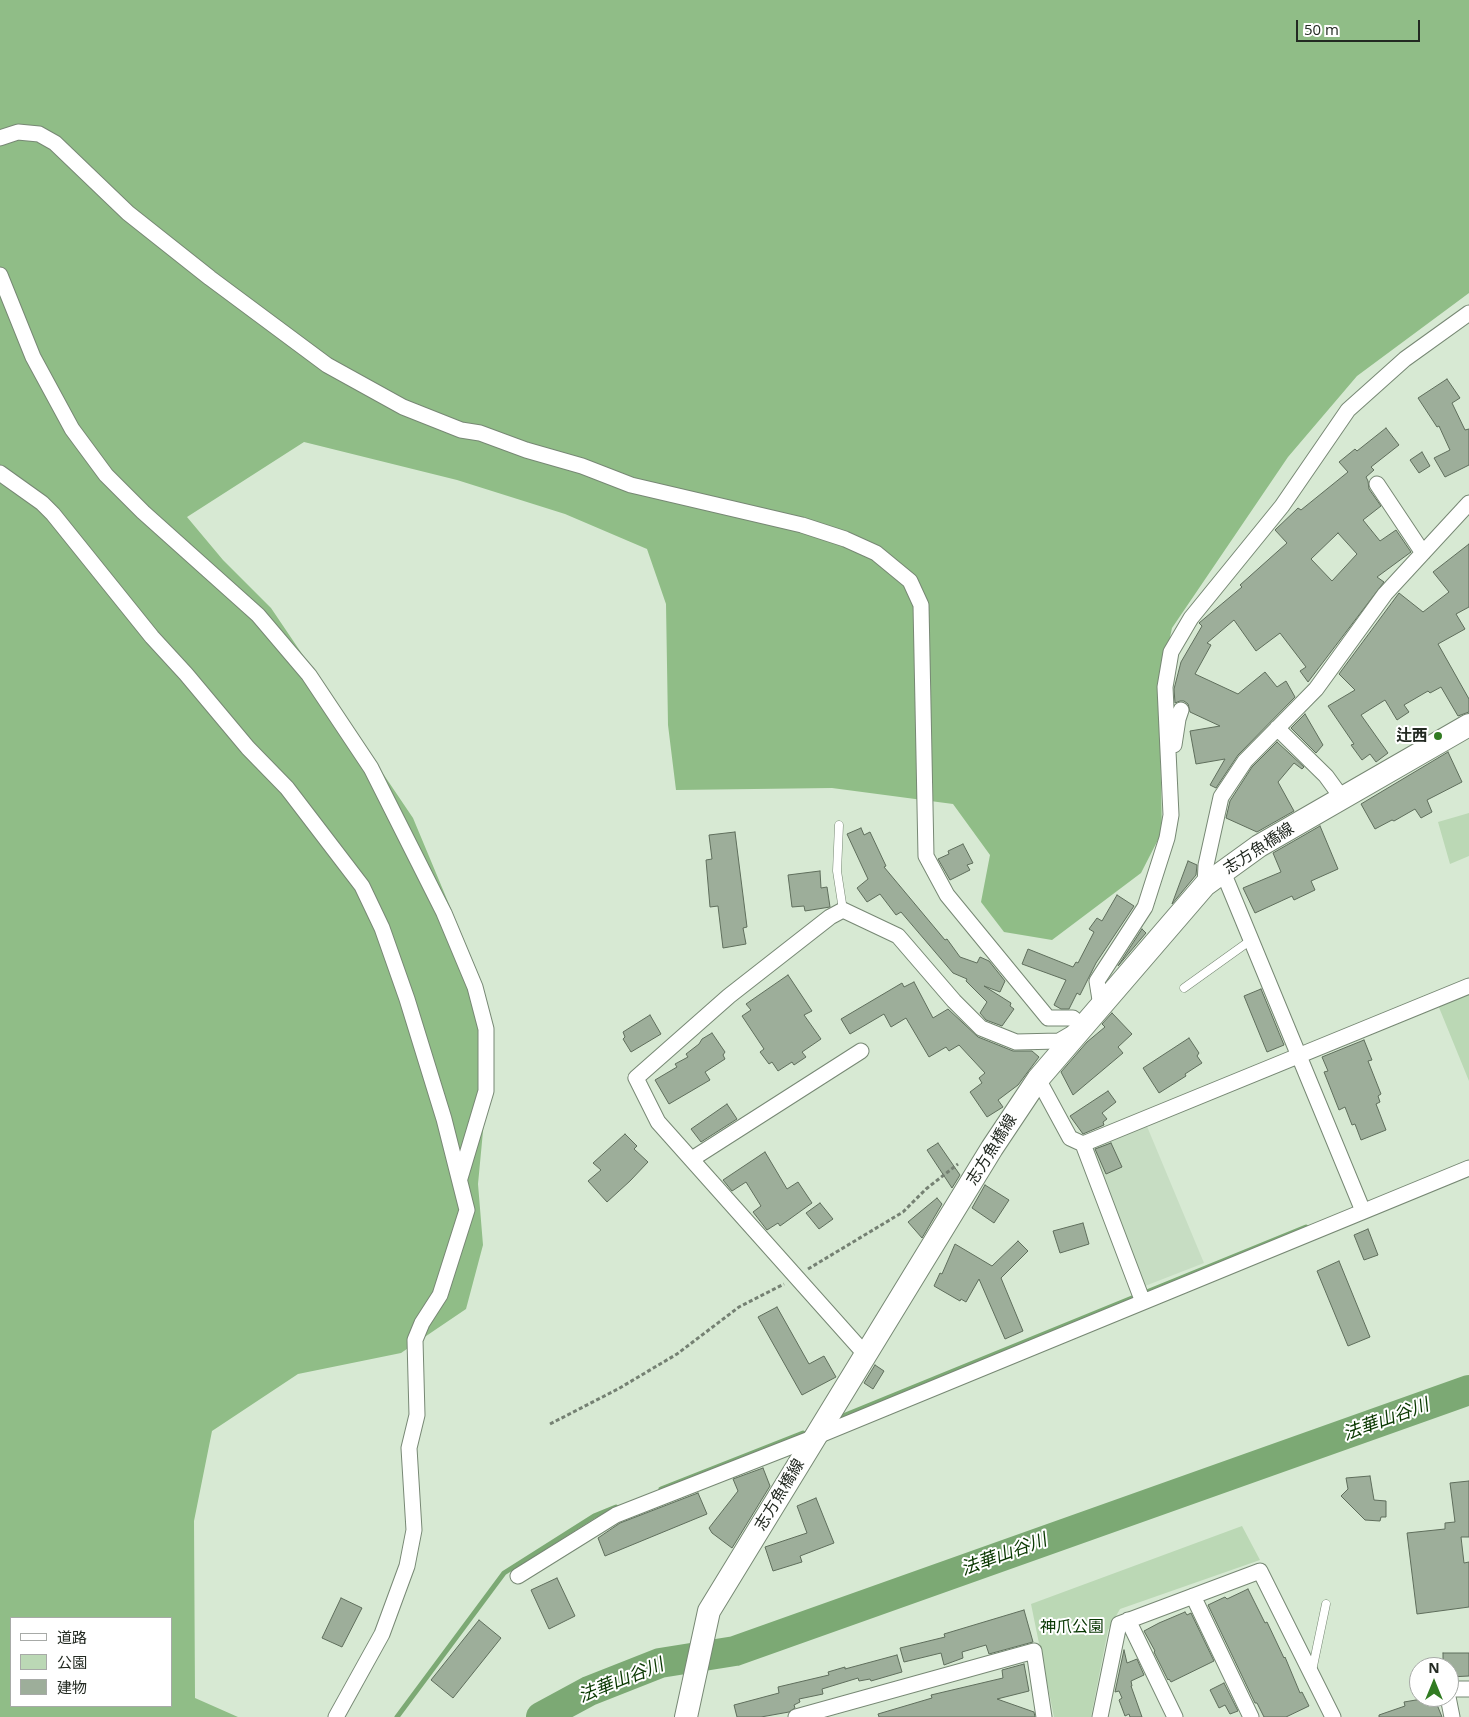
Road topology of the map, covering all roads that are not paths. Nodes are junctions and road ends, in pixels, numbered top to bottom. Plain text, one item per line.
1 (0, 138) edge
2 (0, 275) edge
3 (1469, 313) edge
4 (0, 473) edge
5 (1377, 484) dead end
6 (1469, 503) edge
7 (1423, 553) junction
8 (1181, 710) dead end
9 (1469, 725) edge
10 (1278, 728) junction
11 (1168, 761) junction
12 (1342, 798) junction
13 (839, 825) dead end
14 (1214, 878) junction
15 (843, 910) junction
16 (1251, 940) junction
17 (1469, 986) edge
18 (1184, 988) dead end
19 (1101, 1006) junction
20 (1083, 1027) junction
21 (861, 1051) dead end
22 (1299, 1056) junction
23 (1038, 1079) junction
24 (1083, 1144) junction
25 (692, 1159) junction
26 (1469, 1168) edge
27 (459, 1179) junction
28 (1363, 1211) junction
29 (1143, 1302) junction
30 (865, 1354) junction
31 (815, 1436) junction
32 (518, 1576) dead end
33 (1193, 1596) junction
34 (1326, 1604) dead end
35 (1128, 1620) junction
36 (1311, 1674) junction
37 (688, 1712) edge
38 (336, 1717) edge
39 (796, 1717) edge
40 (1044, 1717) edge
41 (1100, 1717) edge
42 (1175, 1717) edge
43 (1252, 1717) edge
44 (1332, 1717) edge

1 - 20 street
2 - 27 street
3 - 11 street
4 - 27 street
5 - 7 street
6 - 7 street
7 - 10 street
8 - 11 street
9 - 12 main road, 志方魚橋線
10 - 12 street
10 - 14 street
11 - 19 street
12 - 14 main road, 志方魚橋線
13 - 15 lane
14 - 16 street
14 - 19 main road, 志方魚橋線
15 - 20 street
15 - 25 street
16 - 18 lane
16 - 22 street
17 - 22 street
19 - 20 main road, 志方魚橋線
20 - 23 main road, 志方魚橋線
21 - 25 street
22 - 24 street
22 - 28 street
23 - 24 street
23 - 30 main road, 志方魚橋線
24 - 29 street
25 - 30 street
26 - 28 street
27 - 38 street
28 - 29 street
29 - 31 street
30 - 31 main road, 志方魚橋線
31 - 32 street
31 - 37 main road, 志方魚橋線
33 - 35 street
33 - 36 street
33 - 43 street
34 - 36 lane
35 - 41 street
35 - 42 street
36 - 44 street
39 - 40 street

